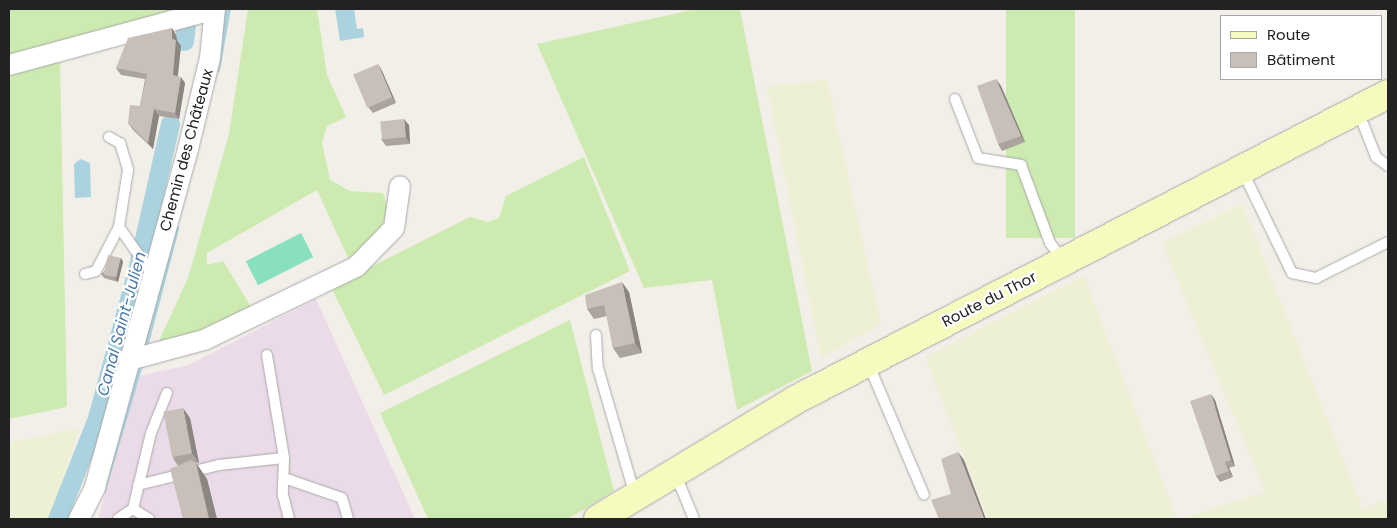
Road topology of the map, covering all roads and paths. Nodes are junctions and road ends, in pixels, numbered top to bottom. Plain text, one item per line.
1 (215, 9) edge
2 (9, 65) edge
3 (1388, 94) edge
4 (955, 100) dead end
5 (1358, 110) junction
6 (109, 137) dead end
7 (1388, 166) edge
8 (1241, 170) junction
9 (400, 186) dead end
10 (119, 227) junction
11 (1388, 242) edge
12 (1063, 261) junction
13 (85, 274) dead end
14 (152, 275) junction
15 (596, 335) dead end
16 (267, 355) dead end
17 (129, 360) junction
18 (868, 362) junction
19 (167, 393) dead end
20 (284, 458) junction
21 (674, 472) junction
22 (284, 478) junction
23 (138, 485) junction
24 (924, 495) dead end
25 (635, 496) junction
26 (133, 509) junction
27 (83, 518) edge
28 (118, 519) edge
29 (150, 519) edge
30 (289, 519) edge
31 (348, 519) edge
32 (598, 519) edge
33 (694, 519) edge

1 - 2 street
1 - 14 street, Chemin des Châteaux
3 - 5 street, Route du Thor
4 - 12 lane
5 - 7 lane
5 - 8 street, Route du Thor
6 - 10 lane
8 - 11 lane
8 - 12 street, Route du Thor
9 - 17 street
10 - 13 lane
10 - 14 lane
12 - 18 street, Route du Thor
14 - 17 street, Chemin des Châteaux
15 - 25 lane
16 - 20 lane
17 - 27 street, Chemin des Châteaux
18 - 21 street, Route du Thor
18 - 24 lane
19 - 23 lane
20 - 22 lane
20 - 23 lane
21 - 25 street, Route du Thor
21 - 33 lane
22 - 30 lane
22 - 31 lane
23 - 26 lane
25 - 32 street, Route du Thor
26 - 28 lane
26 - 29 lane

